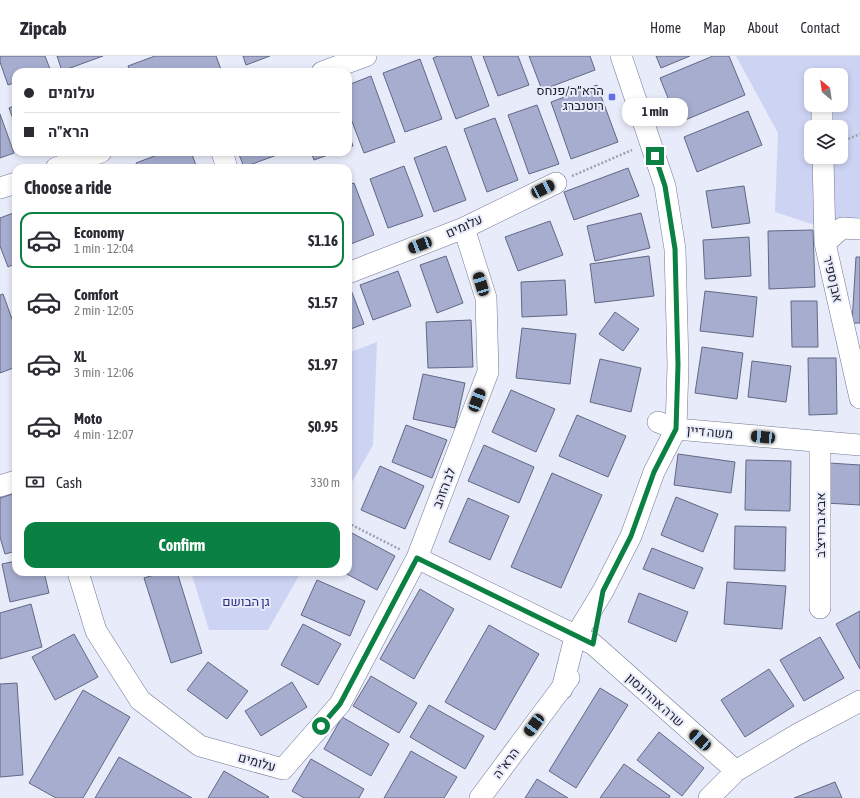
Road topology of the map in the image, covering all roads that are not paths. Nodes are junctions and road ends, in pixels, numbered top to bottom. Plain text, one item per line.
1 (366, 56) edge
2 (622, 56) edge
3 (333, 68) edge
4 (90, 156) edge
5 (67, 164) edge
6 (823, 164) edge
7 (556, 183) road end
8 (12, 184) edge
9 (0, 188) edge
10 (464, 228) junction
11 (860, 229) edge
12 (825, 243) junction
13 (352, 271) edge
14 (860, 398) edge
15 (667, 426) junction
16 (820, 442) junction
17 (860, 445) edge
18 (12, 482) edge
19 (0, 486) edge
20 (417, 558) junction
21 (79, 576) edge
22 (820, 608) dead end
23 (584, 640) junction
24 (860, 702) edge
25 (736, 771) junction
26 (480, 798) edge
27 (709, 798) edge

1 - 3 street
2 - 15 street, הרא"ה
4 - 5 street
6 - 12 street, אבן ספיר
7 - 10 street, עלומים
8 - 9 street
10 - 13 street, עלומים
10 - 20 street, לב הזהב
11 - 12 street
12 - 14 street, אבן ספיר
15 - 16 street, משה דיין
15 - 23 street, הרא"ה
16 - 17 street, משה דיין
16 - 22 street, אבא ברדיצ'ב
18 - 19 street
20 - 21 street, עלומים
20 - 23 street
23 - 25 street, שרה אהרונסון
23 - 26 street, הרא"ה
24 - 25 street
25 - 27 street

